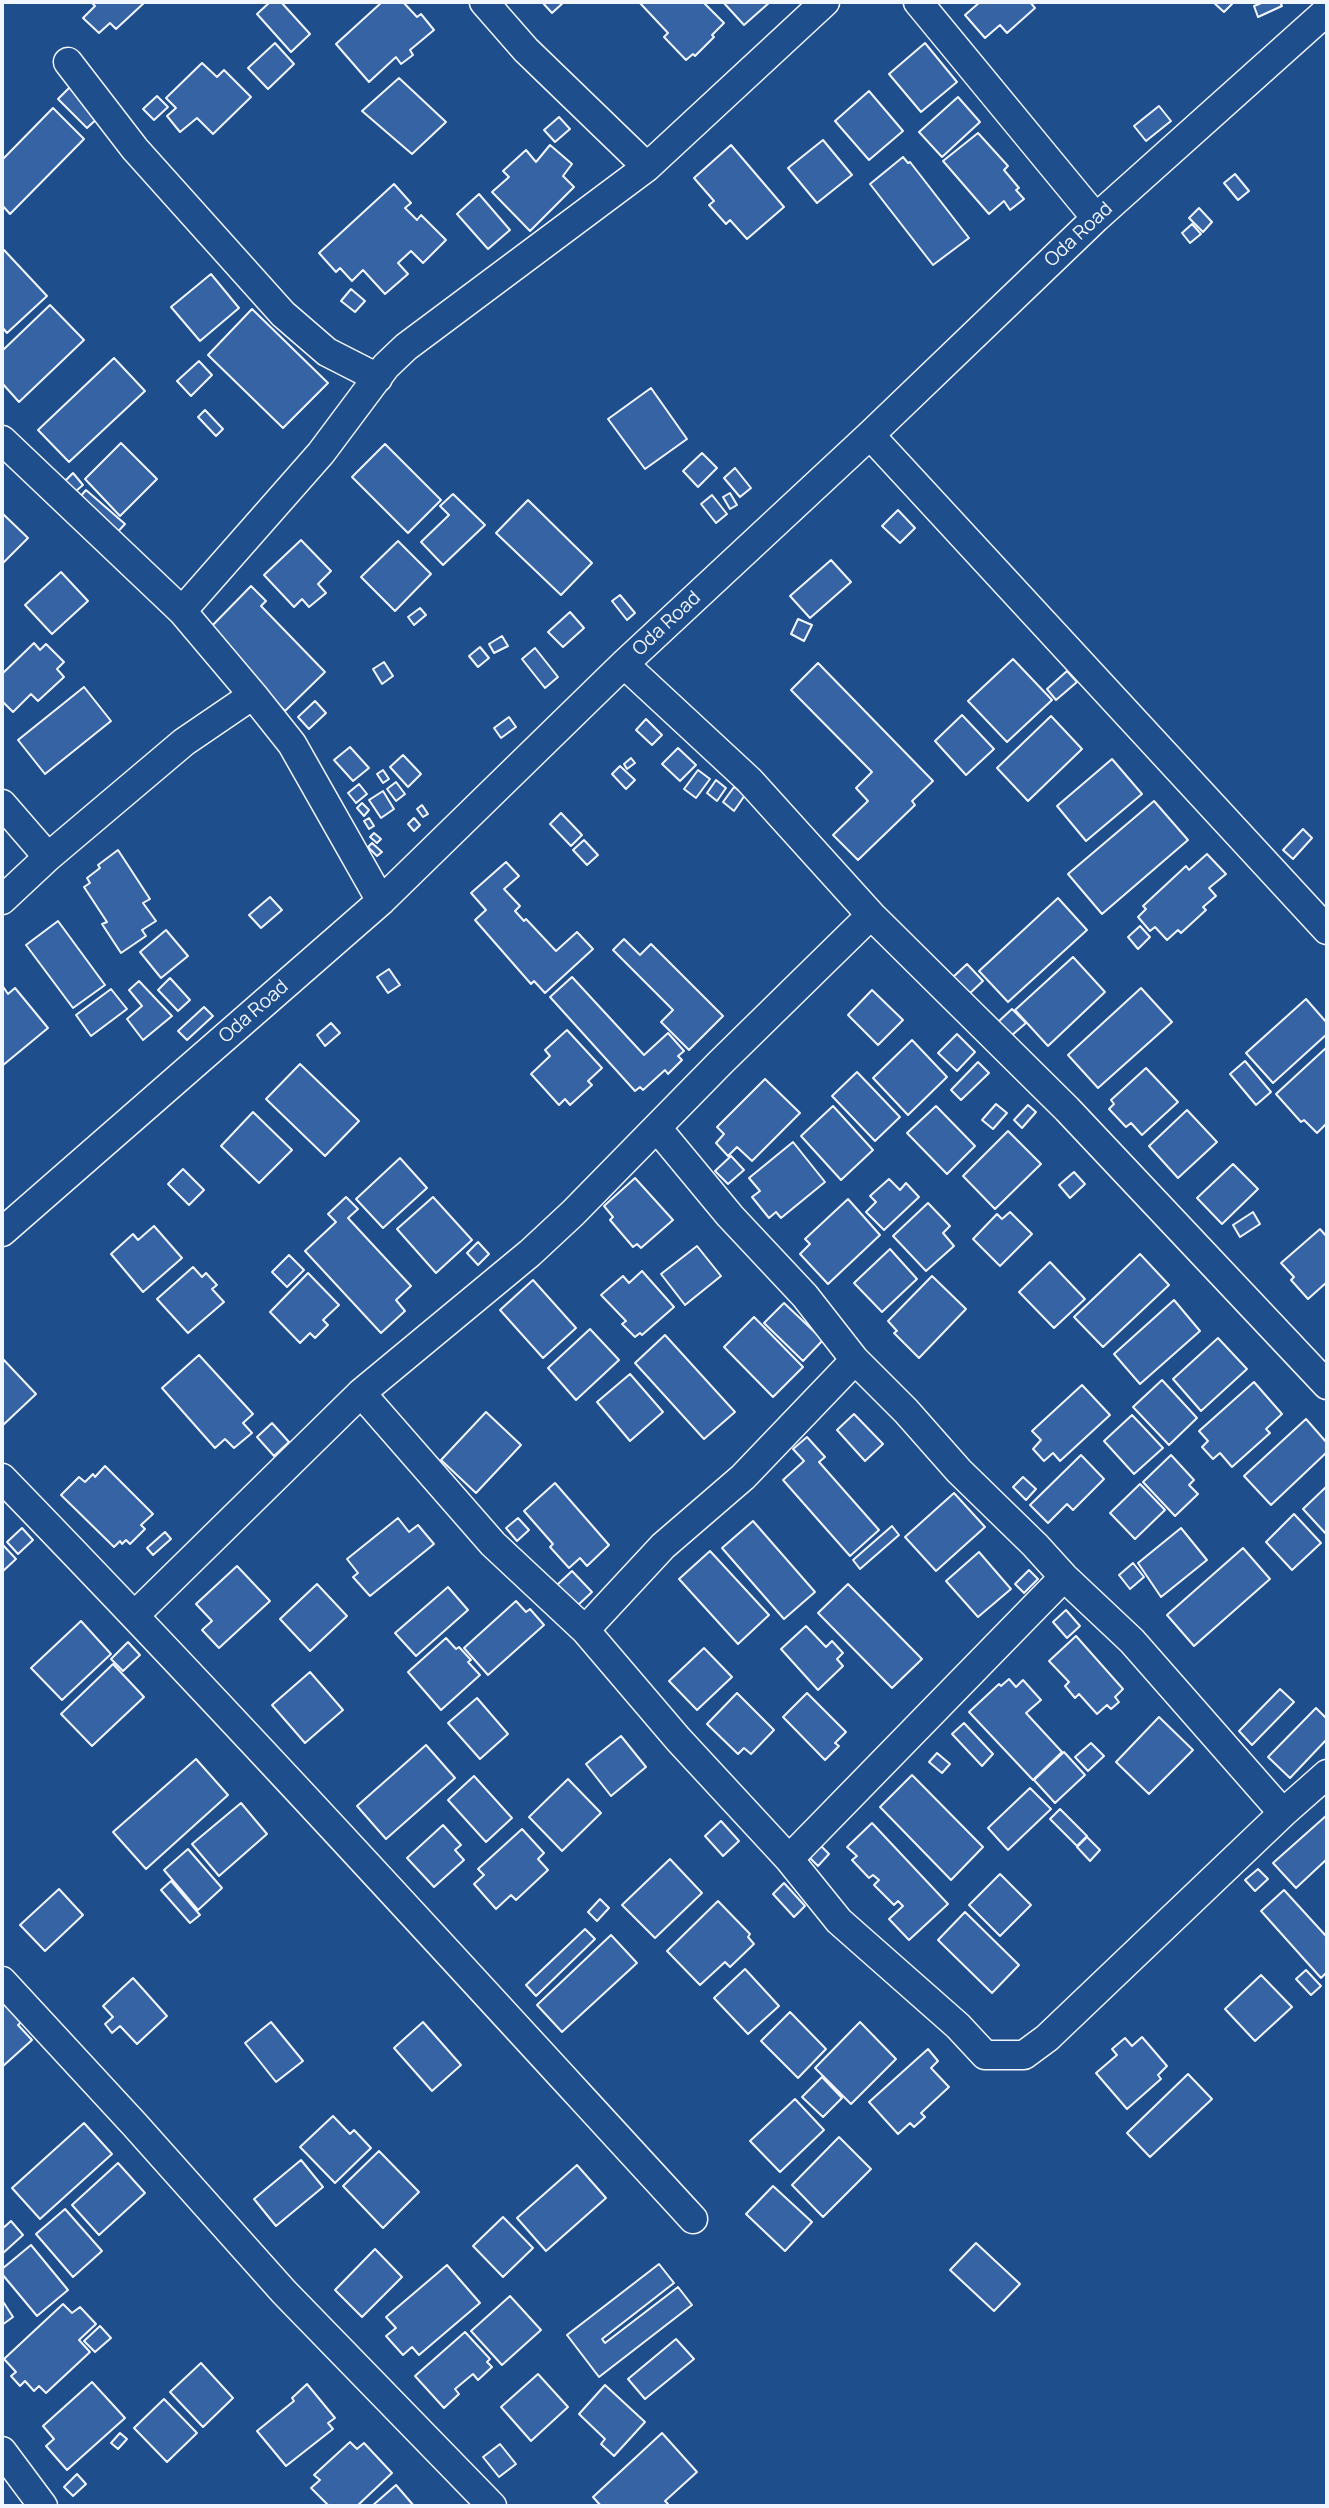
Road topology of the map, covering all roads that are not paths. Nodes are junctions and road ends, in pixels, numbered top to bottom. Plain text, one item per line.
1 (484, 2) edge
2 (825, 2) edge
3 (918, 2) edge
4 (1322, 2) edge
5 (1327, 9) edge
6 (68, 62) dead end
7 (647, 167) junction
8 (1096, 218) junction
9 (378, 377) junction
10 (870, 435) junction
11 (2, 440) edge
12 (181, 611) junction
13 (624, 664) junction
14 (253, 695) junction
15 (2, 804) edge
16 (48, 857) junction
17 (2, 900) edge
18 (381, 901) junction
19 (871, 915) junction
20 (1327, 930) edge
21 (657, 1128) junction
22 (2, 1232) edge
23 (855, 1360) junction
24 (1327, 1385) edge
25 (361, 1393) junction
26 (2, 1478) edge
27 (1063, 1577) junction
28 (135, 1615) junction
29 (585, 1630) junction
30 (1327, 1774) edge
31 (1283, 1813) junction
32 (789, 1859) junction
33 (2, 1981) edge
34 (693, 2219) dead end
35 (2, 2451) edge
36 (43, 2506) edge
37 (492, 2506) edge

1 - 7 street
2 - 7 street
3 - 8 street
4 - 5 street
5 - 8 street, Oda Road
6 - 9 street
7 - 9 street
8 - 10 street, Oda Road
9 - 12 street
10 - 13 street, Oda Road
10 - 20 street
11 - 12 street
12 - 14 street
13 - 18 street, Oda Road
13 - 19 street
14 - 16 street
14 - 18 street
15 - 16 street
16 - 17 street
18 - 22 street, Oda Road
19 - 21 street
19 - 24 street
21 - 23 street
21 - 25 street
23 - 27 street
23 - 29 street
25 - 28 street
25 - 29 street
26 - 28 street
27 - 31 street
27 - 32 street
28 - 34 street
29 - 32 street
30 - 31 street
31 - 32 street
33 - 37 street
35 - 36 street

